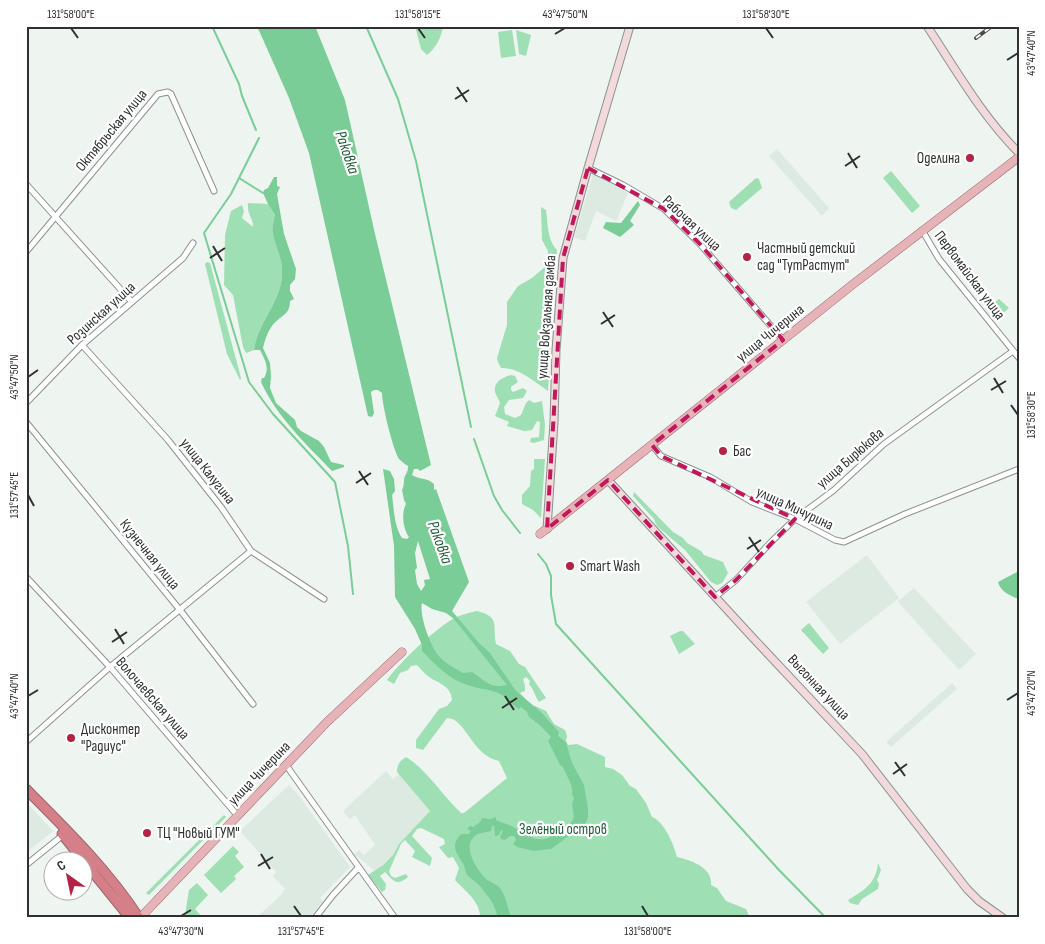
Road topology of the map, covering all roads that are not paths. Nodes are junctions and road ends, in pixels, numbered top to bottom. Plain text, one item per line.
1 (630, 26) edge
2 (927, 26) edge
3 (1019, 153) edge
4 (1019, 157) edge
5 (588, 168) junction
6 (26, 184) edge
7 (214, 191) dead end
8 (55, 217) junction
9 (922, 230) junction
10 (192, 243) dead end
11 (26, 252) edge
12 (132, 302) junction
13 (783, 340) junction
14 (82, 345) junction
15 (1013, 351) junction
16 (1019, 358) edge
17 (26, 403) edge
18 (26, 422) edge
19 (652, 445) junction
20 (1019, 469) edge
21 (608, 480) junction
22 (795, 519) junction
23 (544, 531) joint
24 (251, 550) junction
25 (26, 577) edge
26 (715, 597) junction
27 (324, 599) dead end
28 (180, 610) junction
29 (402, 652) dead end
30 (110, 667) junction
31 (253, 704) dead end
32 (26, 742) edge
33 (286, 765) junction
34 (26, 789) edge
35 (26, 798) edge
36 (237, 816) junction
37 (64, 832) junction
38 (26, 866) edge
39 (358, 868) junction
40 (130, 918) edge
41 (140, 918) edge
42 (316, 918) edge
43 (395, 918) edge
44 (1004, 918) edge

1 - 5 street, улица Вокзальная дамба
2 - 3 street
4 - 9 main road, улица Чичерина
5 - 13 street, Рабочая улица
5 - 23 street, улица Вокзальная дамба
6 - 8 street
7 - 8 street, Октябрьская улица
8 - 11 street, Октябрьская улица
8 - 12 street
9 - 13 main road, улица Чичерина
9 - 15 street, Первомайская улица
10 - 12 street, Розинская улица
12 - 14 street, Розинская улица
13 - 19 main road, улица Чичерина
14 - 17 street, Розинская улица
14 - 24 street, улица Калугина
15 - 16 street, Первомайская улица
15 - 22 street, улица Бирюкова
18 - 28 street, Кузнечная улица
19 - 21 main road, улица Чичерина
19 - 22 street, улица Мичурина
20 - 22 street, улица Мичурина
21 - 23 main road, улица Чичерина
21 - 26 street, Выгонная улица
22 - 26 street, улица Бирюкова
24 - 27 street, улица Калугина
24 - 28 street
25 - 30 street, Волочаевская улица
26 - 44 street, Выгонная улица
28 - 30 street
28 - 31 street, Кузнечная улица
29 - 33 main road, улица Чичерина
30 - 32 street
30 - 36 street, Волочаевская улица
33 - 36 main road, улица Чичерина
33 - 39 street
34 - 37 highway
35 - 37 highway
36 - 41 main road, улица Чичерина
37 - 38 street
37 - 40 highway
37 - 41 highway
39 - 42 street
39 - 43 street

